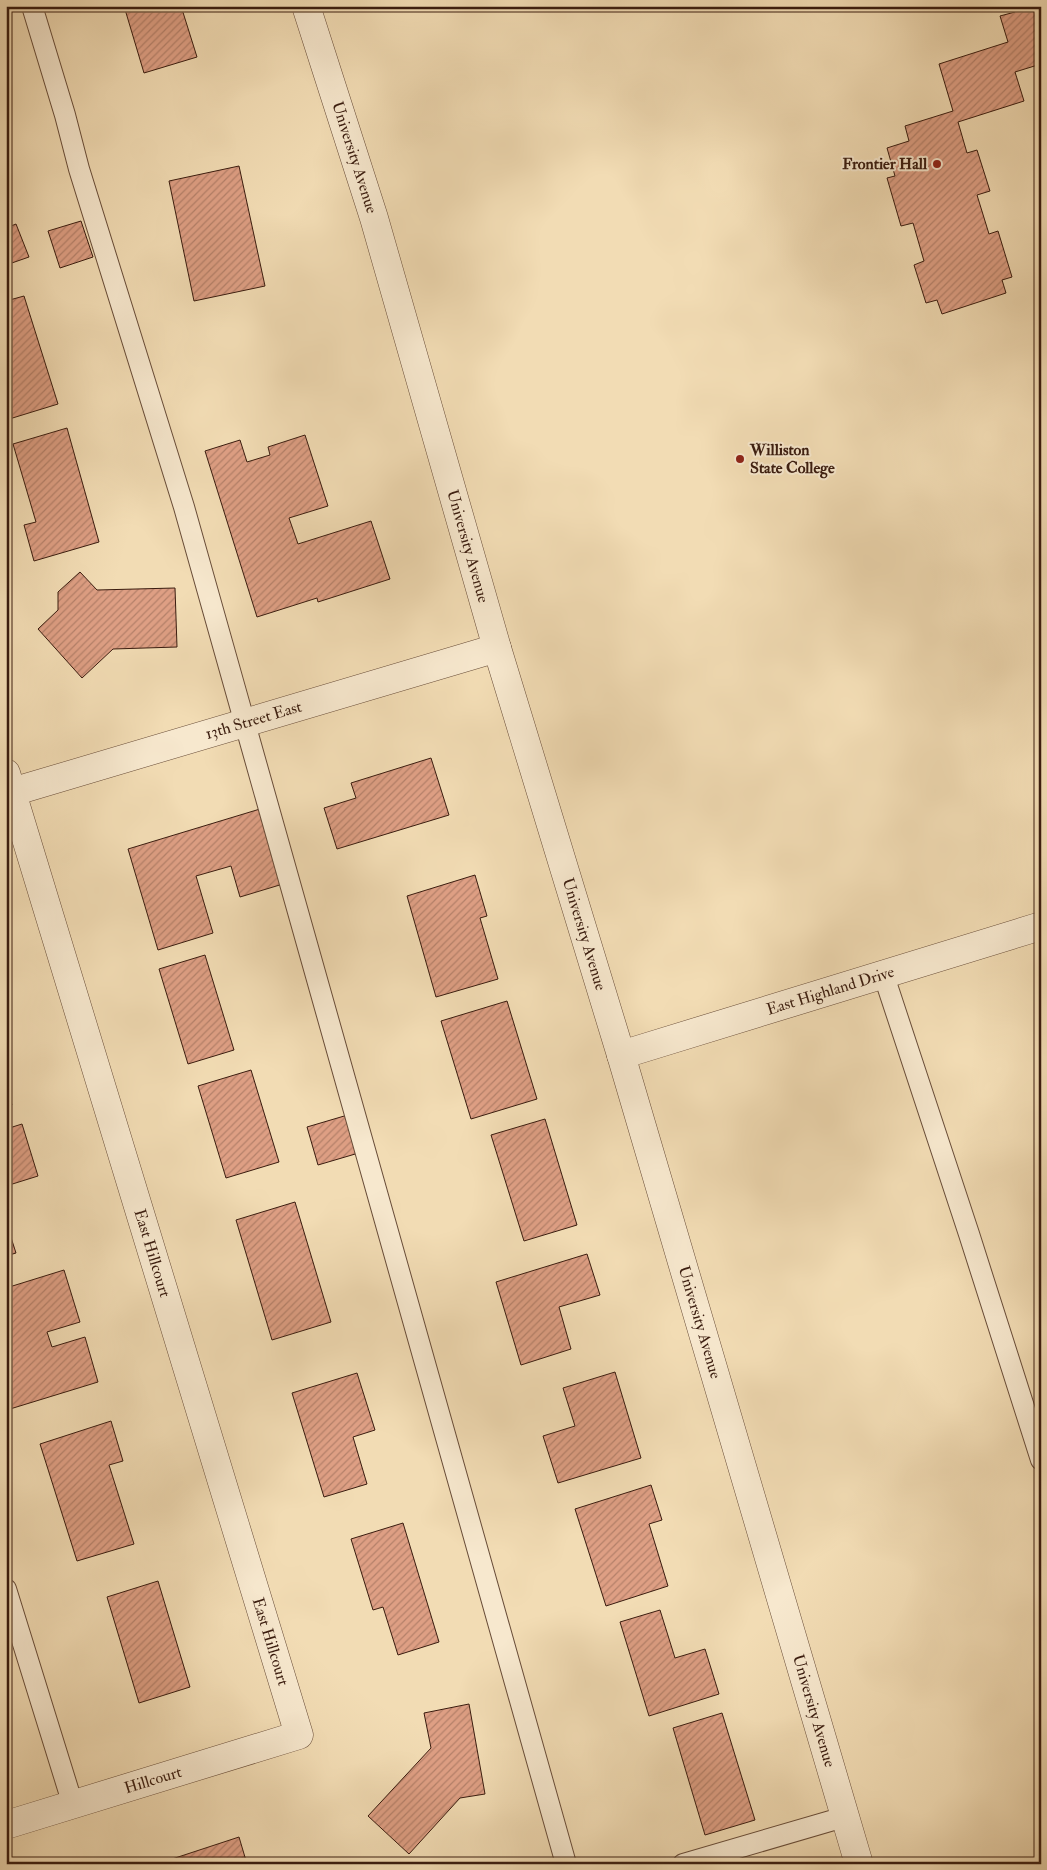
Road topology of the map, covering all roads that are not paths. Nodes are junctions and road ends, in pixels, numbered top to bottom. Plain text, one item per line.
1 (32, 6) edge
2 (306, 6) edge
3 (497, 648) junction
4 (243, 723) junction
5 (9, 783) edge
6 (1041, 926) edge
7 (883, 973) junction
8 (621, 1055) junction
9 (1041, 1460) edge
10 (6, 1589) edge
11 (299, 1735) joint
12 (73, 1805) junction
13 (844, 1817) junction
14 (6, 1825) edge
15 (566, 1864) edge
16 (683, 1864) edge
17 (859, 1864) edge

1 - 4 lane
2 - 3 street, University Avenue
3 - 4 street, 13th Street East
3 - 8 street, University Avenue
4 - 5 street, 13th Street East
4 - 15 lane
5 - 11 street, East Hillcourt
6 - 7 street, East Highland Drive
7 - 8 street, East Highland Drive
7 - 9 lane
8 - 13 street, University Avenue
10 - 12 lane
11 - 12 street, Hillcourt
12 - 14 street, Hillcourt
13 - 16 lane
13 - 17 street, University Avenue

